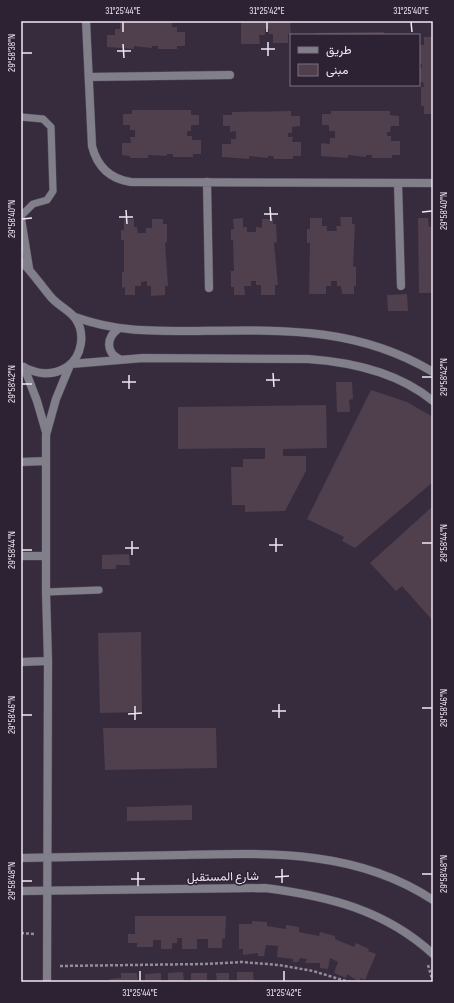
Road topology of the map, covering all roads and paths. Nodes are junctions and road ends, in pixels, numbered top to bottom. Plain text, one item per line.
1 (86, 21) edge
2 (230, 75) dead end
3 (89, 77) junction
4 (21, 117) edge
5 (207, 182) junction
6 (398, 183) junction
7 (433, 183) edge
8 (21, 216) edge
9 (21, 219) edge
10 (21, 261) edge
11 (30, 269) junction
12 (401, 286) dead end
13 (209, 288) dead end
14 (75, 317) junction
15 (118, 329) junction
16 (119, 359) junction
17 (70, 364) junction
18 (23, 367) edge
19 (433, 372) edge
20 (433, 401) edge
21 (46, 435) junction
22 (46, 461) junction
23 (21, 462) edge
24 (21, 556) edge
25 (46, 556) junction
26 (99, 590) dead end
27 (46, 592) junction
28 (48, 660) junction
29 (21, 662) edge
30 (46, 857) junction
31 (21, 858) edge
32 (21, 891) edge
33 (46, 891) junction
34 (433, 900) edge
35 (433, 954) edge
36 (46, 966) junction
37 (47, 982) edge
38 (349, 982) edge

1 - 3 street
2 - 3 street
3 - 5 street
4 - 8 lane
5 - 6 street
5 - 13 street
6 - 7 street
6 - 12 street
9 - 11 street
10 - 11 street
11 - 14 street
14 - 15 street
14 - 17 street
15 - 16 street
15 - 19 street
16 - 17 street
16 - 20 street
17 - 18 street
17 - 21 street
18 - 21 street
21 - 22 street
22 - 23 street
22 - 25 street
24 - 25 street
25 - 27 street
26 - 27 lane
27 - 28 street
28 - 29 street
28 - 30 street
30 - 31 street, شارع المستقبل
30 - 33 street
30 - 34 street, شارع المستقبل
32 - 33 street, شارع المستقبل
33 - 35 street, شارع المستقبل
33 - 36 street
36 - 37 street
36 - 38 path

